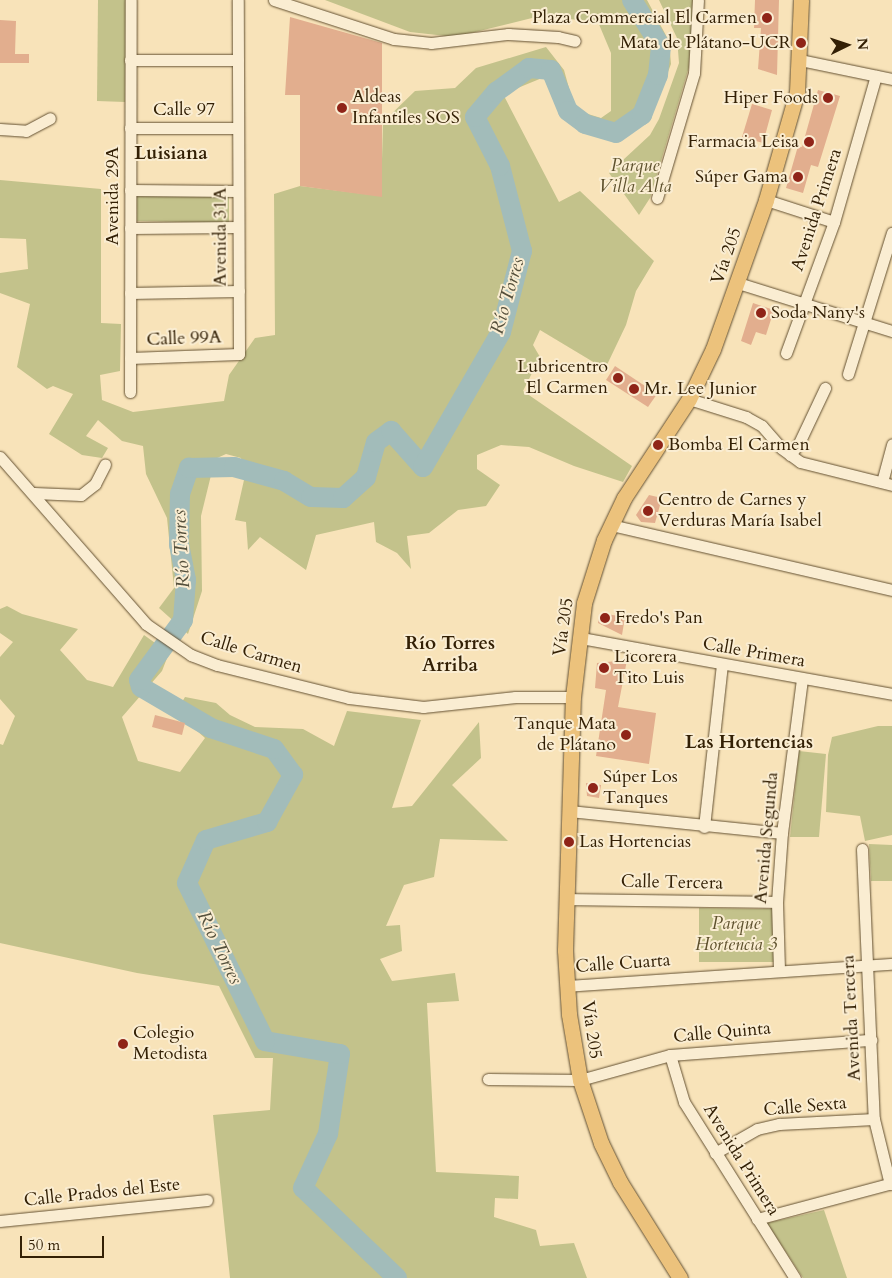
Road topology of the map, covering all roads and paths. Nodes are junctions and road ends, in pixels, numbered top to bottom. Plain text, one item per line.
1 (131, 0) edge
2 (238, 0) edge
3 (274, 0) edge
4 (698, 0) edge
5 (802, 0) edge
6 (575, 41) dead end
7 (130, 60) junction
8 (238, 60) junction
9 (800, 60) junction
10 (876, 76) junction
11 (892, 79) edge
12 (50, 118) dead end
13 (130, 128) junction
14 (238, 128) junction
15 (0, 129) edge
16 (130, 190) junction
17 (238, 190) junction
18 (657, 198) dead end
19 (766, 200) junction
20 (834, 222) junction
21 (238, 227) junction
22 (130, 228) junction
23 (892, 233) edge
24 (738, 283) junction
25 (239, 291) junction
26 (130, 293) junction
27 (804, 303) junction
28 (864, 322) junction
29 (892, 331) edge
30 (786, 353) dead end
31 (239, 354) joint
32 (130, 358) junction
33 (848, 374) dead end
34 (825, 388) dead end
35 (130, 392) dead end
36 (688, 399) junction
37 (892, 444) edge
38 (790, 455) junction
39 (0, 457) edge
40 (105, 464) dead end
41 (887, 484) edge
42 (34, 493) junction
43 (611, 525) junction
44 (892, 590) edge
45 (581, 638) junction
46 (722, 665) junction
47 (802, 680) junction
48 (892, 694) edge
49 (574, 697) junction
50 (570, 811) junction
51 (704, 827) junction
52 (782, 833) junction
53 (862, 849) dead end
54 (567, 899) junction
55 (777, 902) junction
56 (892, 964) edge
57 (866, 966) junction
58 (779, 970) junction
59 (566, 986) junction
60 (871, 1040) junction
61 (670, 1055) junction
62 (488, 1079) dead end
63 (580, 1080) junction
64 (874, 1119) junction
65 (715, 1153) junction
66 (891, 1183) edge
67 (207, 1200) dead end
68 (757, 1219) junction
69 (0, 1221) edge
70 (680, 1278) edge
71 (795, 1278) edge

1 - 7 street, Avenida 29A
2 - 8 street, Avenida 31A
3 - 6 street
4 - 18 street
5 - 9 main road, Vía 205
7 - 8 street
7 - 13 street, Avenida 29A
8 - 14 street, Avenida 31A
9 - 10 street
9 - 19 main road, Vía 205
10 - 11 street
10 - 20 street, Avenida Primera
12 - 15 street
13 - 14 street, Calle 97
13 - 16 street, Avenida 29A
14 - 17 street, Avenida 31A
16 - 17 street
16 - 22 street, Avenida 29A
17 - 21 street, Avenida 31A
19 - 20 street
19 - 24 main road, Vía 205
20 - 27 street, Avenida Primera
21 - 22 street
21 - 25 street, Avenida 31A
22 - 26 street, Avenida 29A
23 - 28 street
24 - 27 street
24 - 36 main road, Vía 205
25 - 26 street
25 - 31 street, Avenida 31A
26 - 32 street, Avenida 29A
27 - 28 street
27 - 30 street, Avenida Primera
28 - 29 street
28 - 33 street
31 - 32 street, Calle 99A
32 - 35 street, Avenida 29A
34 - 38 street
36 - 38 street
36 - 43 main road, Vía 205
37 - 41 street
38 - 41 street
39 - 42 street, Calle Carmen
40 - 42 street
42 - 49 street, Calle Carmen
43 - 44 street
43 - 45 main road, Vía 205
45 - 46 street, Calle Primera
45 - 49 main road, Vía 205
46 - 47 street, Calle Primera
46 - 51 street
47 - 48 street, Calle Primera
47 - 52 street, Avenida Segunda
49 - 50 main road, Vía 205
50 - 51 street
50 - 54 main road, Vía 205
51 - 52 street
52 - 55 street, Avenida Segunda
53 - 57 street, Avenida Tercera
54 - 55 street, Calle Tercera
54 - 59 main road, Vía 205
55 - 58 street, Avenida Segunda
56 - 57 street, Calle Cuarta
57 - 58 street, Calle Cuarta
57 - 60 street, Avenida Tercera
58 - 59 street, Calle Cuarta
59 - 63 main road, Vía 205
60 - 61 street, Calle Quinta
60 - 64 street, Avenida Tercera
61 - 63 street, Calle Quinta
61 - 65 street, Avenida Primera
62 - 63 street, Calle Quinta
63 - 70 main road, Vía 205
64 - 65 street, Calle Sexta
64 - 66 street, Avenida Tercera
65 - 68 street, Avenida Primera
66 - 68 street
67 - 69 street, Calle Prados del Este
68 - 71 street, Avenida Primera

